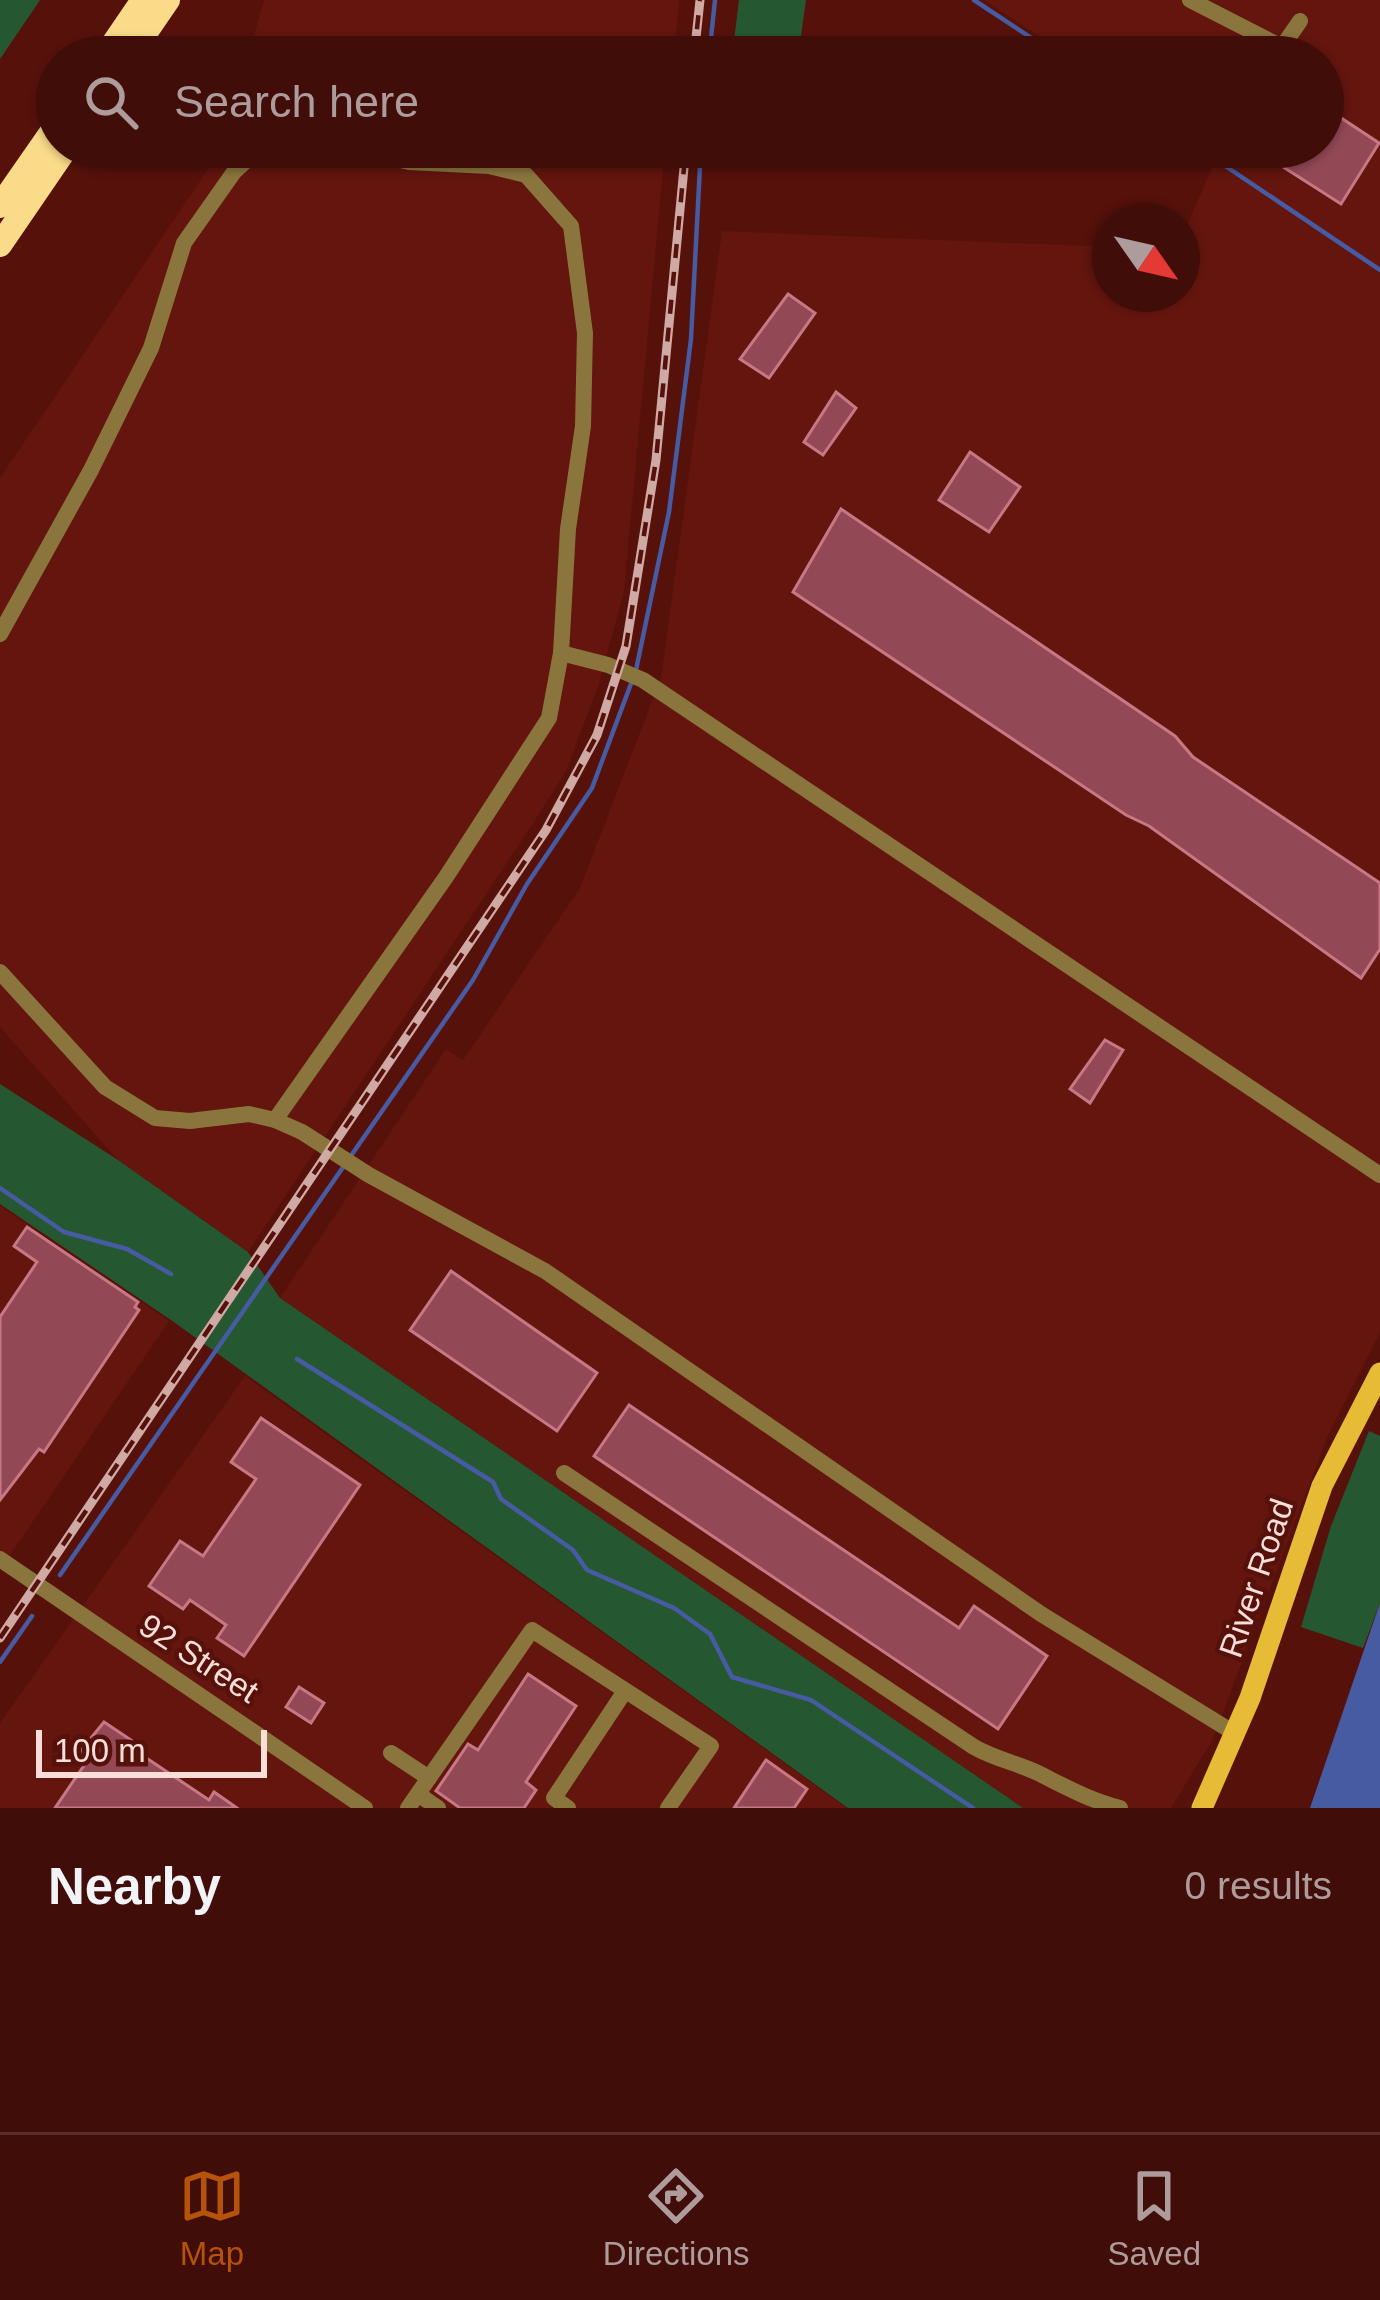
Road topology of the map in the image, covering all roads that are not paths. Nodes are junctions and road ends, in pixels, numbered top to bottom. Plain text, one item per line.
1 (143, 0) edge
2 (168, 0) edge
3 (1190, 0) edge
4 (118, 36) edge
5 (143, 36) edge
6 (1252, 36) edge
7 (36, 154) edge
8 (53, 168) edge
9 (239, 168) edge
10 (497, 168) edge
11 (0, 206) edge
12 (0, 245) edge
13 (0, 634) edge
14 (561, 653) junction
15 (0, 972) edge
16 (275, 1120) junction
17 (1380, 1175) edge
18 (1380, 1372) edge
19 (564, 1473) dead end
20 (0, 1559) edge
21 (625, 1691) junction
22 (1235, 1734) junction
23 (392, 1753) dead end
24 (429, 1778) junction
25 (413, 1801) edge
26 (365, 1808) edge
27 (438, 1808) edge
28 (568, 1808) edge
29 (668, 1808) edge
30 (1120, 1808) edge
31 (1202, 1808) edge

1 - 4 highway
2 - 5 highway
3 - 6 street
7 - 11 highway
8 - 12 highway
9 - 13 street
10 - 14 street
14 - 16 street
14 - 17 street
15 - 16 street
16 - 22 street
18 - 22 main road, River Road
19 - 30 street
20 - 26 street, 92 Street
21 - 24 street
21 - 28 street
21 - 29 street
22 - 31 main road, River Road
23 - 24 street
24 - 25 street
25 - 27 street

